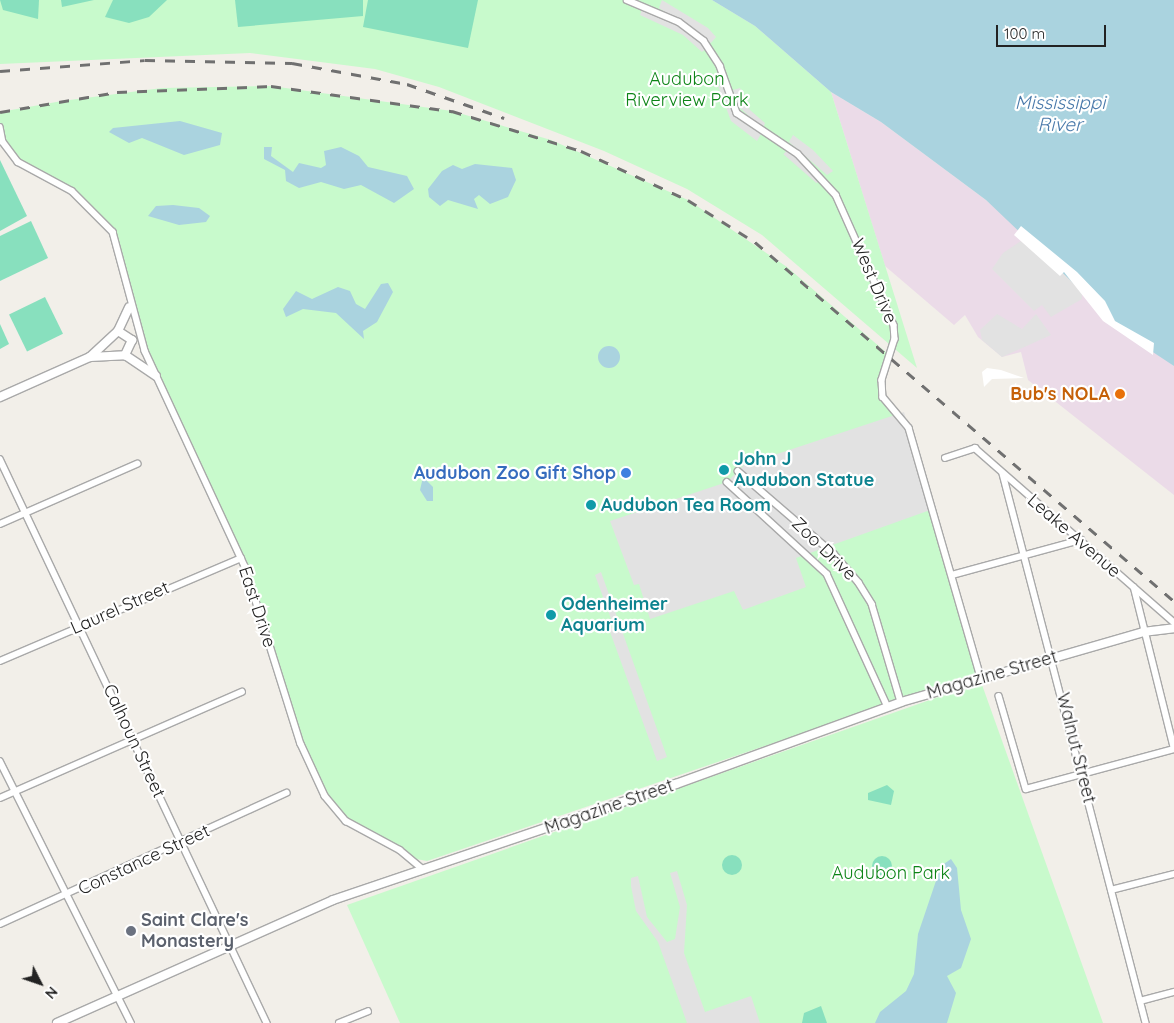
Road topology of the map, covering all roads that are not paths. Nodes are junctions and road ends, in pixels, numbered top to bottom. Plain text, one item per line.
1 (627, 0) edge
2 (0, 127) edge
3 (130, 307) junction
4 (118, 331) junction
5 (125, 355) junction
6 (90, 357) junction
7 (156, 376) junction
8 (0, 397) edge
9 (944, 458) dead end
10 (0, 459) edge
11 (137, 464) dead end
12 (738, 471) dead end
13 (1003, 474) junction
14 (727, 482) dead end
15 (25, 513) junction
16 (0, 524) edge
17 (1081, 540) junction
18 (1025, 554) junction
19 (241, 558) junction
20 (952, 575) junction
21 (1134, 588) junction
22 (1174, 622) edge
23 (79, 626) junction
24 (1174, 628) edge
25 (1143, 632) junction
26 (1053, 656) junction
27 (0, 661) edge
28 (981, 677) junction
29 (242, 692) dead end
30 (999, 696) dead end
31 (901, 702) junction
32 (888, 707) junction
33 (133, 740) junction
34 (1174, 749) edge
35 (0, 761) edge
36 (1082, 772) junction
37 (15, 791) junction
38 (286, 793) dead end
39 (0, 798) edge
40 (181, 842) junction
41 (423, 869) junction
42 (1174, 874) edge
43 (1111, 890) junction
44 (68, 895) junction
45 (0, 924) edge
46 (231, 946) junction
47 (1174, 992) edge
48 (118, 996) junction
49 (1140, 1001) junction
50 (368, 1011) dead end
51 (57, 1023) edge
52 (131, 1023) edge
53 (267, 1023) edge
54 (339, 1023) edge
55 (1146, 1023) edge

1 - 20 street, West Drive
2 - 3 street, East Drive
3 - 4 street
3 - 7 street, East Drive
4 - 5 street
4 - 6 street
5 - 6 street
5 - 7 street
6 - 8 street
7 - 19 street, East Drive
9 - 13 street, Leake Avenue
10 - 15 street, Calhoun Street
11 - 15 street
12 - 31 street, Zoo Drive
13 - 17 street, Leake Avenue
13 - 18 street, Walnut Street
14 - 32 street, Zoo Drive
15 - 16 street
15 - 23 street, Calhoun Street
17 - 18 street
17 - 21 street, Leake Avenue
18 - 20 street
18 - 26 street, Walnut Street
19 - 23 street, Laurel Street
19 - 41 street, East Drive
20 - 28 street, West Drive
21 - 22 street, Leake Avenue
21 - 25 street
23 - 27 street, Laurel Street
23 - 33 street, Calhoun Street
24 - 25 street, Magazine Street
25 - 26 street, Magazine Street
25 - 34 street
26 - 28 street, Magazine Street
26 - 36 street, Walnut Street
28 - 31 street, Magazine Street
29 - 33 street
30 - 36 street
31 - 32 street, Magazine Street
32 - 41 street, Magazine Street
33 - 37 street
33 - 40 street, Calhoun Street
34 - 36 street
35 - 37 street
36 - 43 street, Walnut Street
37 - 39 street
37 - 44 street
38 - 40 street, Constance Street
40 - 44 street, Constance Street
40 - 46 street, Calhoun Street
41 - 46 street, Magazine Street
42 - 43 street
43 - 49 street, Walnut Street
44 - 45 street, Constance Street
44 - 48 street
46 - 48 street, Magazine Street
46 - 53 street, Calhoun Street
47 - 49 street
48 - 51 street, Magazine Street
48 - 52 street
49 - 55 street, Walnut Street
50 - 54 street

